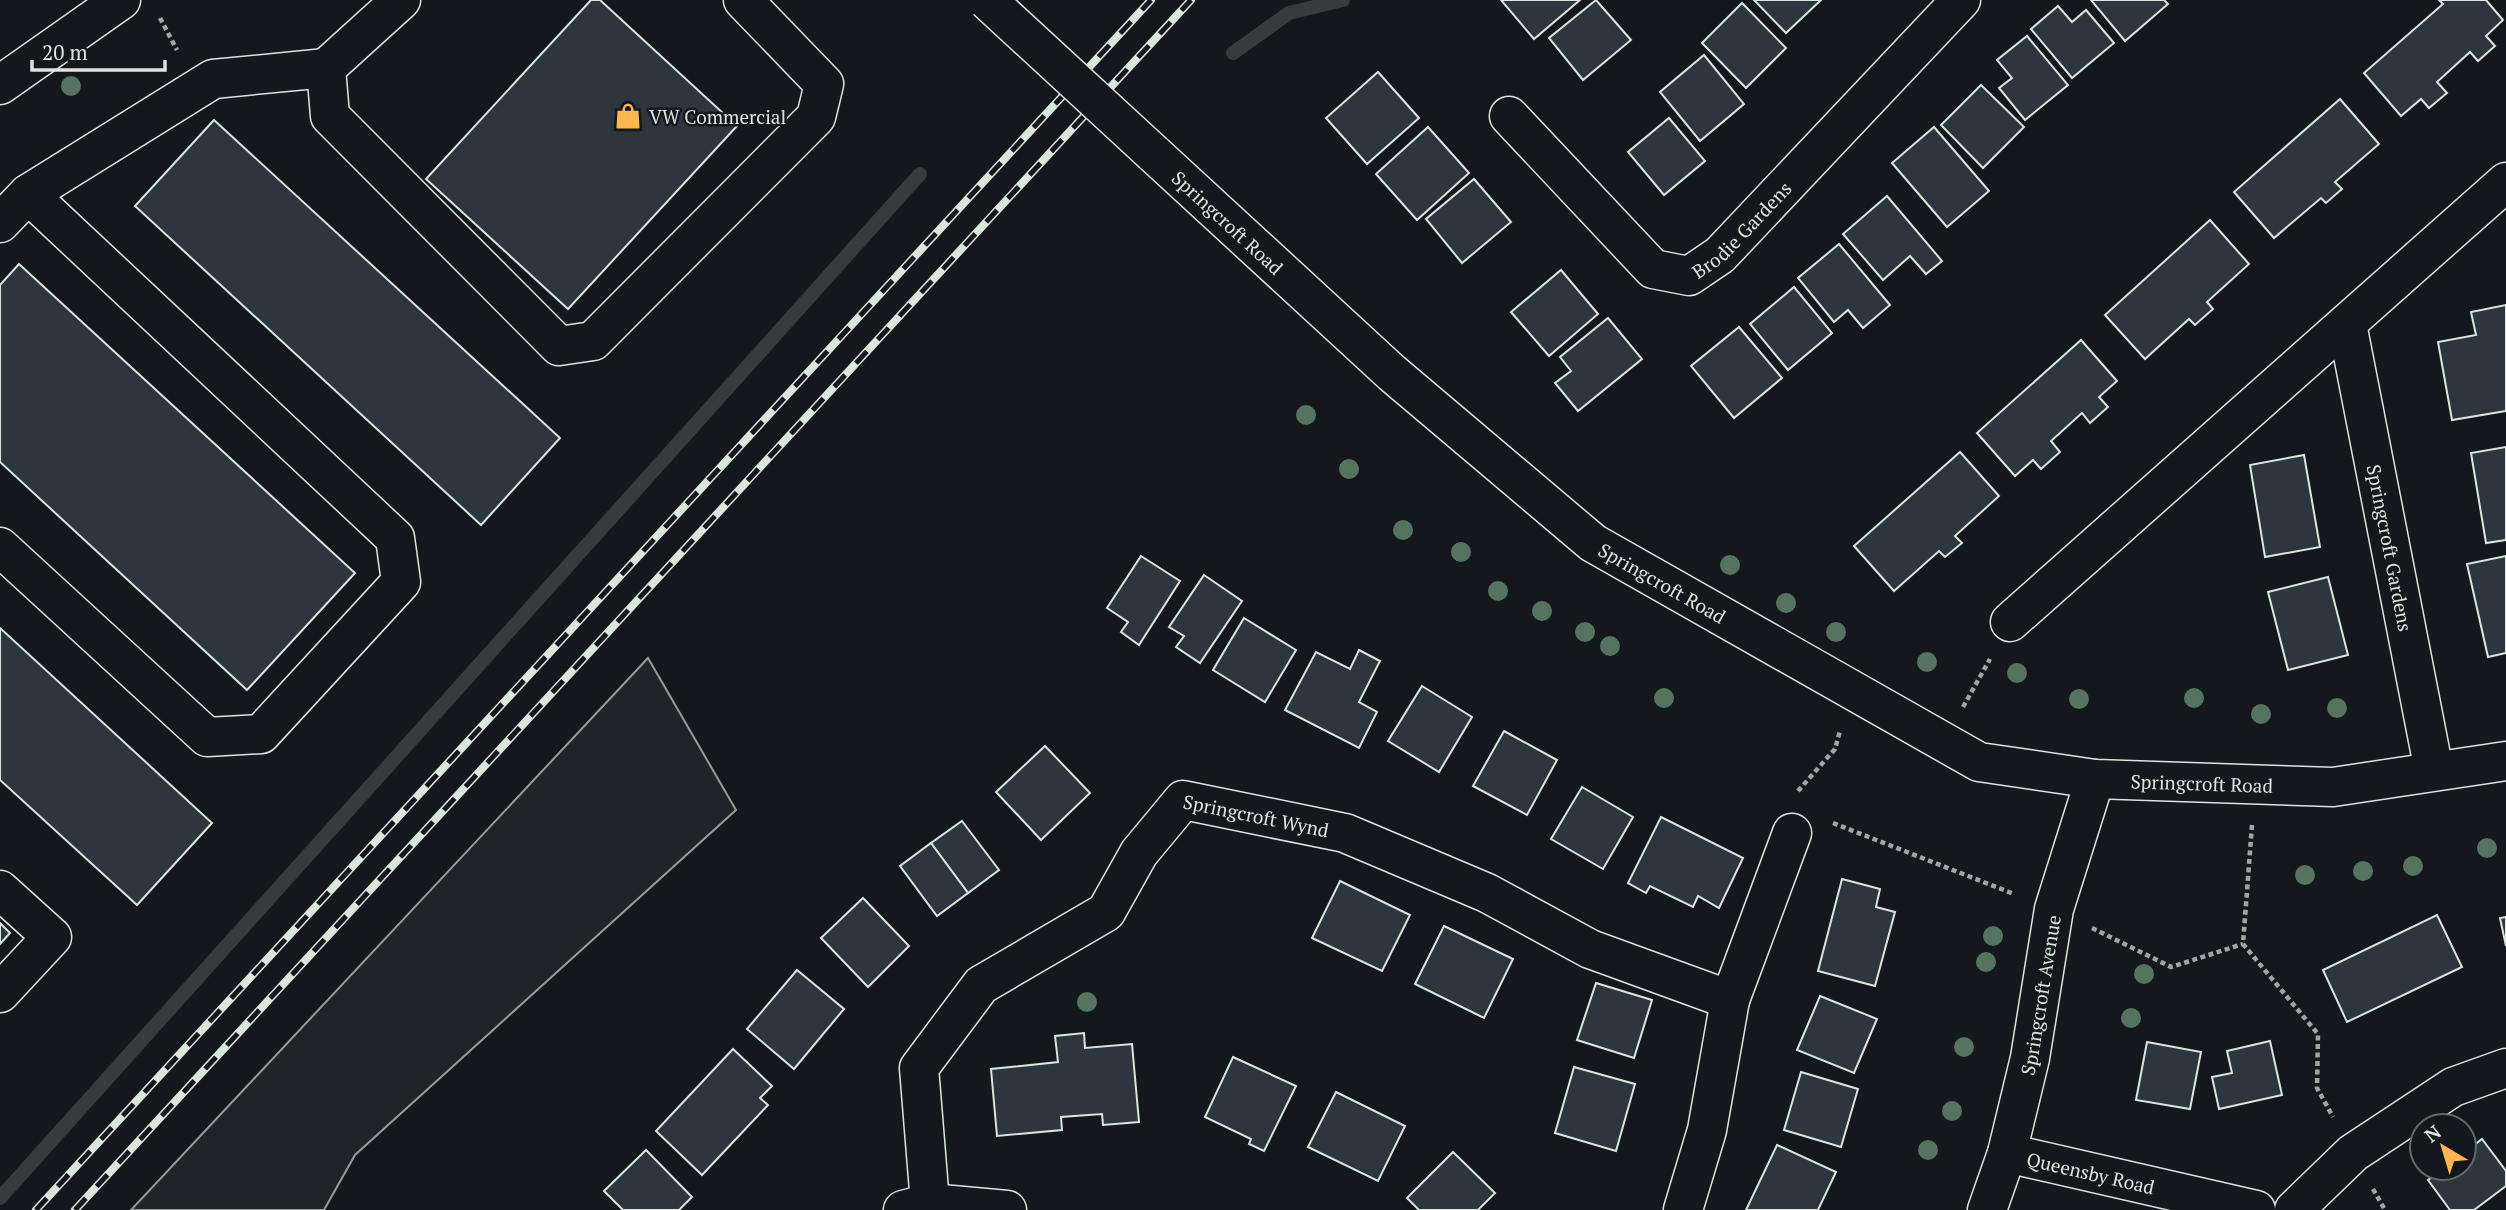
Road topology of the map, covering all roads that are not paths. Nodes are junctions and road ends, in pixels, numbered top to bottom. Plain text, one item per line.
1 (401, 0) edge
2 (743, 0) edge
3 (988, 0) edge
4 (1961, 0) edge
5 (138, 6) edge
6 (326, 68) junction
7 (0, 85) edge
8 (1509, 116) dead end
9 (2506, 182) edge
10 (28, 194) junction
11 (0, 223) edge
12 (2347, 324) junction
13 (0, 547) edge
14 (2010, 622) road end
15 (2506, 761) edge
16 (2434, 771) junction
17 (2095, 779) junction
18 (1808, 826) road end
19 (0, 890) edge
20 (0, 993) edge
21 (1730, 1000) junction
22 (2506, 1068) edge
23 (2007, 1153) junction
24 (916, 1206) edge
25 (1007, 1210) edge
26 (1683, 1210) edge
27 (1987, 1210) edge
28 (2256, 1210) edge
29 (2294, 1210) edge

1 - 6 street
2 - 6 street
3 - 17 street, Springcroft Road, bridge
4 - 8 street, Brodie Gardens
5 - 7 street
6 - 10 street
9 - 12 street
10 - 11 street
10 - 13 street
12 - 14 street
12 - 16 street, Springcroft Gardens
15 - 16 street, Springcroft Road
16 - 17 street, Springcroft Road
17 - 23 street, Springcroft Avenue
18 - 21 street
19 - 20 street
21 - 24 street, Springcroft Wynd
21 - 26 street
22 - 29 street
23 - 27 street, Springcroft Avenue
23 - 28 street, Queensby Road
24 - 25 street

